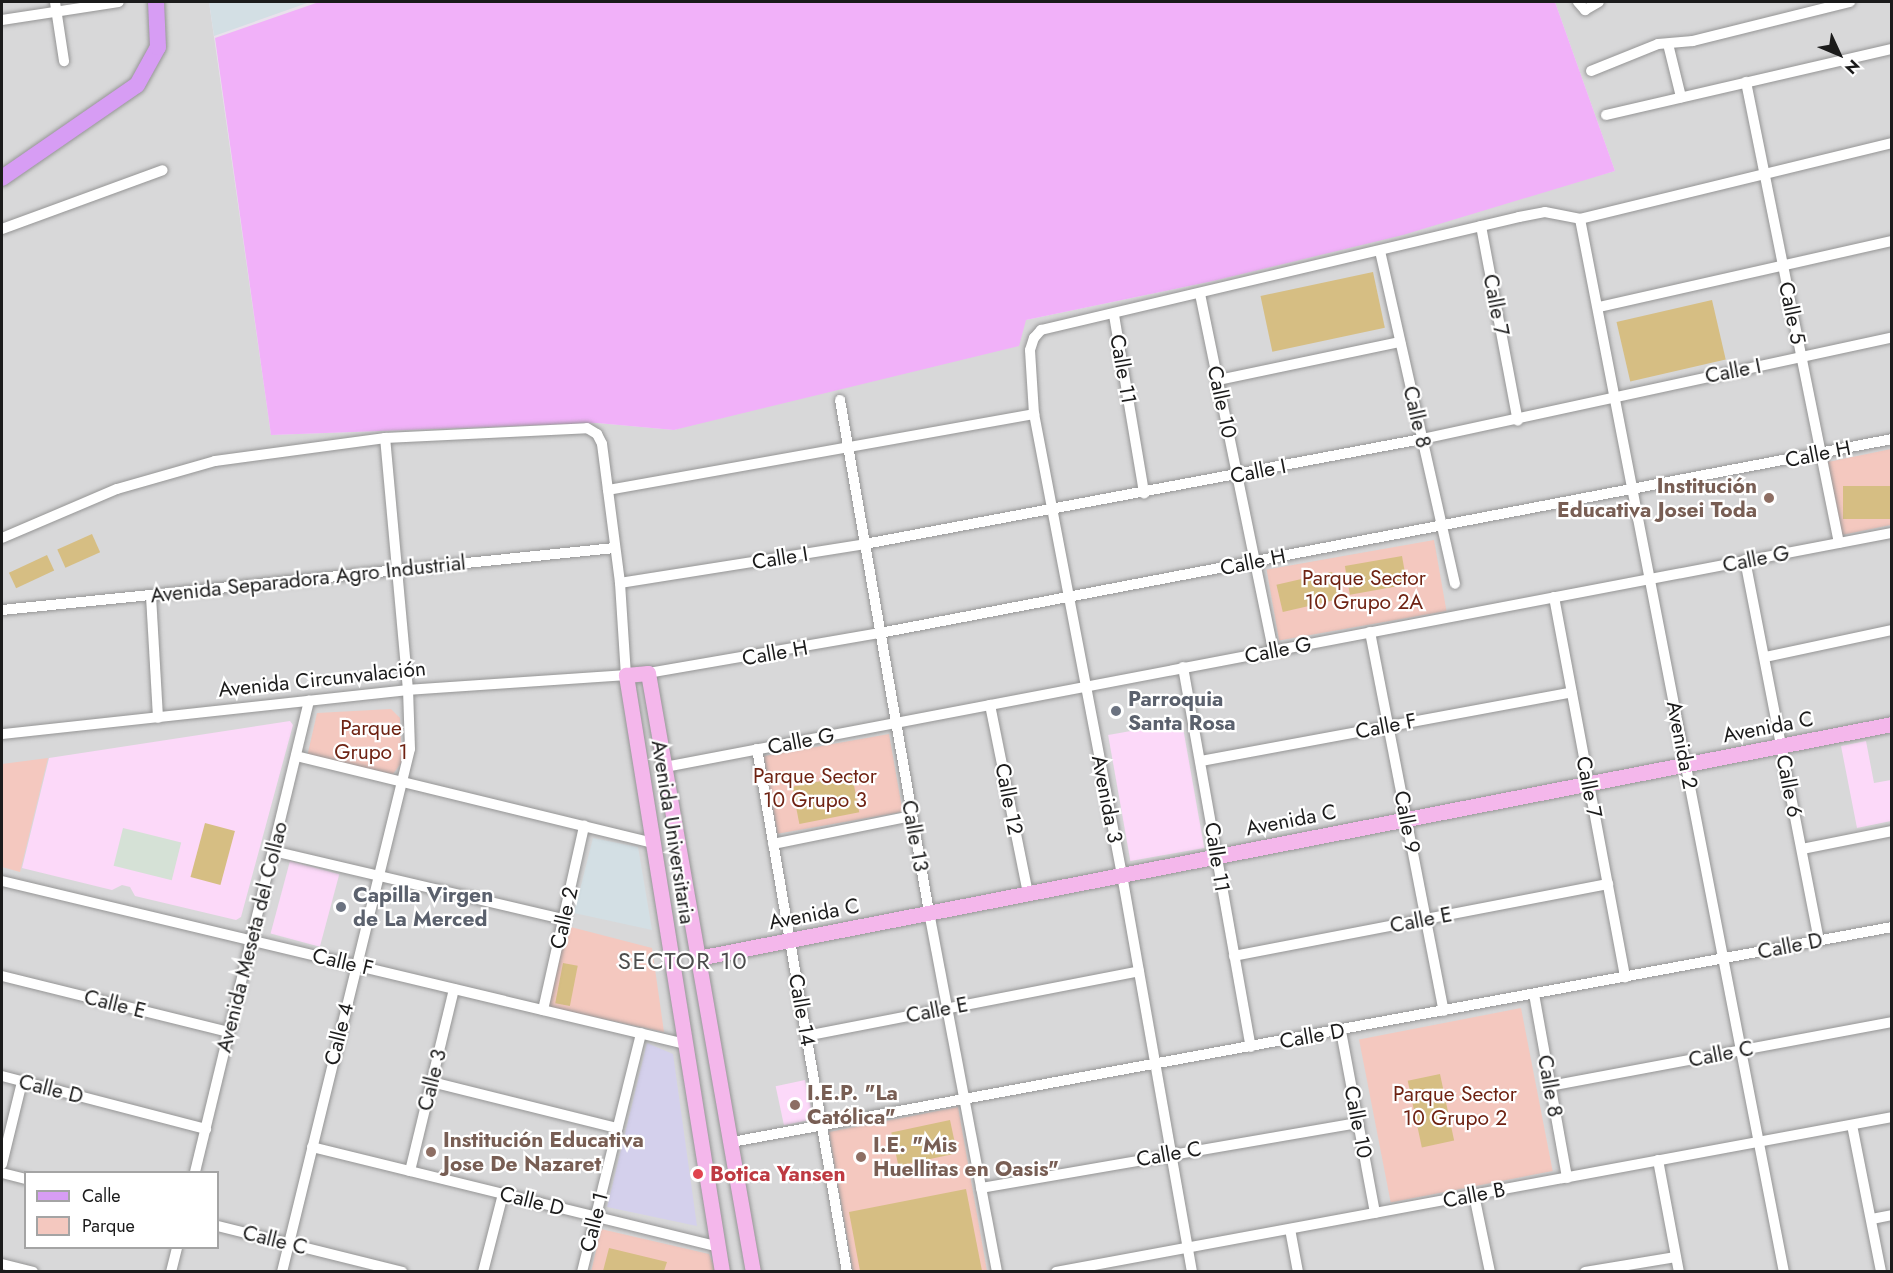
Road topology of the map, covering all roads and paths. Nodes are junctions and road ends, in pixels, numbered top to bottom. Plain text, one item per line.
1 (119, 2) edge
2 (156, 2) edge
3 (1578, 2) edge
4 (1599, 2) edge
5 (1850, 2) edge
6 (55, 6) edge
7 (2, 20) edge
8 (1668, 44) junction
9 (1892, 49) edge
10 (64, 62) dead end
11 (1591, 71) dead end
12 (1746, 82) junction
13 (1681, 97) junction
14 (1606, 115) dead end
15 (1892, 143) edge
16 (164, 170) dead end
17 (1764, 176) junction
18 (2, 178) edge
19 (1580, 219) junction
20 (1481, 225) junction
21 (2, 229) edge
22 (1892, 241) edge
23 (1380, 251) junction
24 (1783, 268) junction
25 (1200, 294) junction
26 (1599, 307) junction
27 (1114, 315) junction
28 (1892, 337) edge
29 (1400, 342) junction
30 (1801, 358) junction
31 (1218, 380) junction
32 (1614, 395) junction
33 (840, 400) dead end
34 (1034, 414) junction
35 (1518, 421) junction
36 (384, 438) junction
37 (1892, 439) edge
38 (1422, 440) junction
39 (849, 449) junction
40 (1822, 453) junction
41 (1237, 475) junction
42 (1632, 489) junction
43 (608, 490) junction
44 (1144, 493) junction
45 (1052, 509) junction
46 (1441, 525) junction
47 (1892, 533) edge
48 (2, 538) edge
49 (1839, 543) junction
50 (865, 544) junction
51 (615, 548) junction
52 (1744, 560) junction
53 (1255, 561) junction
54 (397, 570) junction
55 (1650, 579) junction
56 (620, 583) junction
57 (1455, 584) dead end
58 (151, 596) junction
59 (1068, 597) junction
60 (1554, 597) junction
61 (2, 610) edge
62 (1892, 630) edge
63 (1370, 632) junction
64 (880, 633) junction
65 (1274, 651) junction
66 (1765, 657) junction
67 (1183, 667) junction
68 (648, 673) junction
69 (626, 675) junction
70 (1085, 686) junction
71 (408, 690) junction
72 (1572, 692) junction
73 (309, 701) junction
74 (990, 705) junction
75 (158, 718) junction
76 (896, 723) junction
77 (1892, 724) edge
78 (1389, 725) junction
79 (2, 734) edge
80 (1782, 746) junction
81 (757, 749) junction
82 (296, 756) junction
83 (1201, 761) junction
84 (1686, 765) junction
85 (665, 767) junction
86 (404, 782) junction
87 (1589, 784) junction
88 (912, 816) junction
89 (1407, 819) junction
90 (584, 826) junction
91 (1892, 831) edge
92 (653, 843) junction
93 (773, 844) junction
94 (1802, 849) junction
95 (273, 851) junction
96 (1216, 856) junction
97 (1122, 875) junction
98 (379, 877) junction
99 (2, 881) edge
100 (1608, 884) junction
101 (1028, 893) junction
102 (929, 912) junction
103 (563, 919) junction
104 (1426, 919) junction
105 (1892, 927) edge
106 (251, 940) junction
107 (790, 940) junction
108 (1819, 940) junction
109 (1234, 956) junction
110 (698, 957) junction
111 (1724, 958) junction
112 (356, 965) junction
113 (1139, 971) junction
114 (2, 976) edge
115 (1625, 977) junction
116 (454, 989) junction
117 (1534, 994) junction
118 (949, 1007) junction
119 (543, 1010) junction
120 (1444, 1011) junction
121 (1892, 1022) edge
122 (1341, 1031) junction
123 (229, 1032) junction
124 (641, 1033) junction
125 (806, 1036) junction
126 (686, 1044) junction
127 (1251, 1047) junction
128 (1741, 1050) junction
129 (1155, 1065) junction
130 (2, 1076) edge
131 (22, 1082) junction
132 (432, 1082) junction
133 (1550, 1086) junction
134 (965, 1099) junction
135 (1892, 1117) edge
136 (1358, 1123) junction
137 (822, 1125) junction
138 (1852, 1125) junction
139 (617, 1128) junction
140 (206, 1129) junction
141 (732, 1142) junction
142 (1759, 1142) junction
143 (312, 1148) junction
144 (1172, 1154) junction
145 (1658, 1160) junction
146 (2, 1164) edge
147 (196, 1171) edge
148 (410, 1172) junction
149 (2, 1173) edge
150 (24, 1178) edge
151 (1566, 1178) junction
152 (981, 1188) junction
153 (503, 1194) junction
154 (1474, 1195) junction
155 (1375, 1214) junction
156 (1892, 1215) edge
157 (595, 1217) junction
158 (1872, 1219) junction
159 (219, 1226) edge
160 (1290, 1229) junction
161 (288, 1243) junction
162 (718, 1247) junction
163 (177, 1249) edge
164 (1187, 1249) junction
165 (1676, 1257) junction
166 (2, 1264) edge
167 (1093, 1269) edge
168 (33, 1272) edge
169 (171, 1272) edge
170 (282, 1272) edge
171 (402, 1272) edge
172 (483, 1272) edge
173 (582, 1272) edge
174 (722, 1272) edge
175 (753, 1272) edge
176 (847, 1272) edge
177 (997, 1272) edge
178 (1056, 1272) edge
179 (1192, 1272) edge
180 (1298, 1272) edge
181 (1490, 1272) edge
182 (1585, 1272) edge
183 (1679, 1272) edge
184 (1784, 1272) edge
185 (1881, 1272) edge

1 - 6 street
2 - 18 main road
3 - 4 street
5 - 8 street
6 - 7 street
6 - 10 street
8 - 11 street
8 - 13 street
9 - 12 street
12 - 13 street
12 - 17 street, Calle 5
13 - 14 street
15 - 17 street
16 - 21 street
17 - 19 street
17 - 24 street, Calle 5
19 - 20 street
19 - 26 street, Avenida 2
20 - 23 street
20 - 35 street, Calle 7
22 - 24 street
23 - 25 street
23 - 29 street, Calle 8
24 - 26 street
24 - 30 street, Calle 5
25 - 27 street
25 - 31 street, Calle 10
26 - 32 street, Avenida 2
27 - 34 street, Avenida 3
27 - 44 street, Calle 11
28 - 30 street, Calle I
29 - 31 street
29 - 38 street, Calle 8
30 - 32 street, Calle I
30 - 40 street, Calle 5
31 - 41 street, Calle 10
32 - 35 street, Calle I
32 - 42 street, Avenida 2
33 - 39 street, Calle 13
34 - 39 street
34 - 45 street, Avenida 3
35 - 38 street, Calle I
36 - 43 street, Avenida Universitaria
36 - 48 street
36 - 54 street, Calle 4
37 - 40 street, Calle H
38 - 41 street, Calle I
38 - 46 street, Calle 8
39 - 43 street
39 - 50 street, Calle 13
40 - 42 street, Calle H
40 - 49 street, Calle 5
41 - 44 street, Calle I
41 - 53 street, Calle 10
42 - 46 street, Calle H
42 - 55 street, Avenida 2
43 - 51 street, Avenida Universitaria
44 - 45 street, Calle I
45 - 50 street, Calle I
45 - 59 street, Avenida 3
46 - 53 street, Calle H
46 - 57 street, Calle 8
47 - 49 street, Calle G
49 - 52 street, Calle G
50 - 56 street, Calle I
50 - 64 street, Calle 13
51 - 54 street, Avenida Separadora Agro Industrial
51 - 56 street, Avenida Universitaria
52 - 55 street, Calle G
52 - 66 street, Calle 6
53 - 59 street, Calle H
53 - 65 street, Calle 10
54 - 58 street, Avenida Separadora Agro Industrial
54 - 71 street, Calle 4
55 - 60 street, Calle G
55 - 84 street, Avenida 2
56 - 69 street, Avenida Universitaria
58 - 61 street, Avenida Separadora Agro Industrial
58 - 75 street
59 - 64 street, Calle H
59 - 70 street, Avenida 3
60 - 63 street, Calle G
60 - 72 street, Calle 7
62 - 66 street
63 - 65 street, Calle G
63 - 78 street, Calle 9
64 - 68 street, Calle H
64 - 76 street, Calle 13
65 - 67 street, Calle G
66 - 80 street, Calle 6
67 - 70 street, Calle G
67 - 83 street, Calle 11
68 - 69 street, Avenida Circunvalación
68 - 85 street, Avenida Universitaria
69 - 71 street, Avenida Circunvalación
69 - 92 street, Avenida Universitaria
70 - 74 street, Calle G
70 - 97 street, Avenida 3
71 - 73 street, Avenida Circunvalación
71 - 86 street, Calle 4
72 - 78 street, Calle F
72 - 87 street, Calle 7
73 - 75 street, Avenida Circunvalación
73 - 82 street, Avenida Meseta del Collao
74 - 76 street, Calle G
74 - 101 street, Calle 12
75 - 79 street, Avenida Circunvalación
76 - 81 street, Calle G
76 - 88 street, Calle 13
77 - 80 street, Avenida C
78 - 83 street, Calle F
78 - 89 street, Calle 9
80 - 84 street, Avenida C
80 - 94 street, Calle 6
81 - 85 street, Calle G
81 - 93 street, Calle 14
82 - 86 street
82 - 95 street, Avenida Meseta del Collao
83 - 96 street, Calle 11
84 - 87 street, Avenida C
84 - 111 street, Avenida 2
85 - 110 street, Avenida Universitaria
86 - 90 street
86 - 98 street, Calle 4
87 - 89 street, Avenida C
87 - 100 street, Calle 7
88 - 93 street
88 - 102 street, Calle 13
89 - 96 street, Avenida C
89 - 104 street, Calle 9
90 - 92 street
90 - 103 street, Calle 2
91 - 94 street
92 - 126 street, Avenida Universitaria
93 - 107 street, Calle 14
94 - 108 street, Calle 6
95 - 98 street
95 - 106 street, Avenida Meseta del Collao
96 - 97 street, Avenida C
96 - 109 street, Calle 11
97 - 101 street, Avenida C
97 - 113 street, Avenida 3
98 - 103 street
98 - 112 street, Calle 4
99 - 106 street, Calle F
100 - 104 street, Calle E
100 - 115 street, Calle 7
101 - 102 street, Avenida C
102 - 107 street, Avenida C
102 - 118 street, Calle 13
103 - 119 street, Calle 2
104 - 109 street, Calle E
104 - 120 street, Calle 9
105 - 108 street, Calle D
106 - 112 street, Calle F
106 - 123 street, Avenida Meseta del Collao
107 - 110 street, Avenida C
107 - 125 street, Calle 14
108 - 111 street, Calle D
109 - 127 street, Calle 11
110 - 141 street, Avenida Universitaria
111 - 115 street, Calle D
111 - 128 street, Avenida 2
112 - 116 street, Calle F
112 - 143 street, Calle 4
113 - 118 street, Calle E
113 - 129 street, Avenida 3
114 - 123 street, Calle E
115 - 117 street, Calle D
116 - 119 street, Calle F
116 - 132 street, Calle 3
117 - 120 street, Calle D
117 - 133 street, Calle 8
118 - 125 street, Calle E
118 - 134 street, Calle 13
119 - 124 street, Calle F
120 - 122 street, Calle D
121 - 128 street, Calle C
122 - 127 street, Calle D
122 - 136 street, Calle 10
123 - 140 street, Avenida Meseta del Collao
124 - 126 street, Calle F
124 - 139 street, Calle 1
125 - 137 street, Calle 14
126 - 162 street, Avenida Universitaria
127 - 129 street, Calle D
128 - 133 street, Calle C
128 - 142 street, Avenida 2
129 - 134 street, Calle D
129 - 144 street, Avenida 3
130 - 131 street, Calle D
131 - 140 street, Calle D
131 - 146 street
132 - 139 street
132 - 148 street, Calle 3
133 - 151 street, Calle 8
134 - 137 street, Calle D
134 - 152 street, Calle 13
135 - 138 street, Calle B
136 - 144 street, Calle C
136 - 155 street, Calle 10
137 - 141 street, Calle D
137 - 176 street, Calle 14
138 - 142 street, Calle B
138 - 158 street
139 - 157 street, Calle 1
140 - 147 street, Avenida Meseta del Collao
141 - 175 street, Avenida Universitaria
142 - 145 street, Calle B
142 - 184 street, Avenida 2
143 - 148 street, Calle D
143 - 161 street, Calle 4
144 - 152 street, Calle C
144 - 164 street, Avenida 3
145 - 151 street, Calle B
145 - 165 street
148 - 153 street, Calle D
149 - 150 street
151 - 154 street, Calle B
152 - 177 street, Calle 13
153 - 157 street, Calle D
153 - 172 street
154 - 155 street, Calle B
154 - 181 street
155 - 160 street, Calle B
156 - 158 street
157 - 162 street, Calle D
157 - 173 street, Calle 1
158 - 185 street
159 - 161 street, Calle C
160 - 164 street, Calle B
160 - 180 street
161 - 170 street, Calle 4
161 - 171 street, Calle C
162 - 174 street, Avenida Universitaria
163 - 169 street
164 - 167 street, Calle B
164 - 179 street, Avenida 3
165 - 182 street
165 - 183 street
166 - 168 street
167 - 178 street, Calle B

